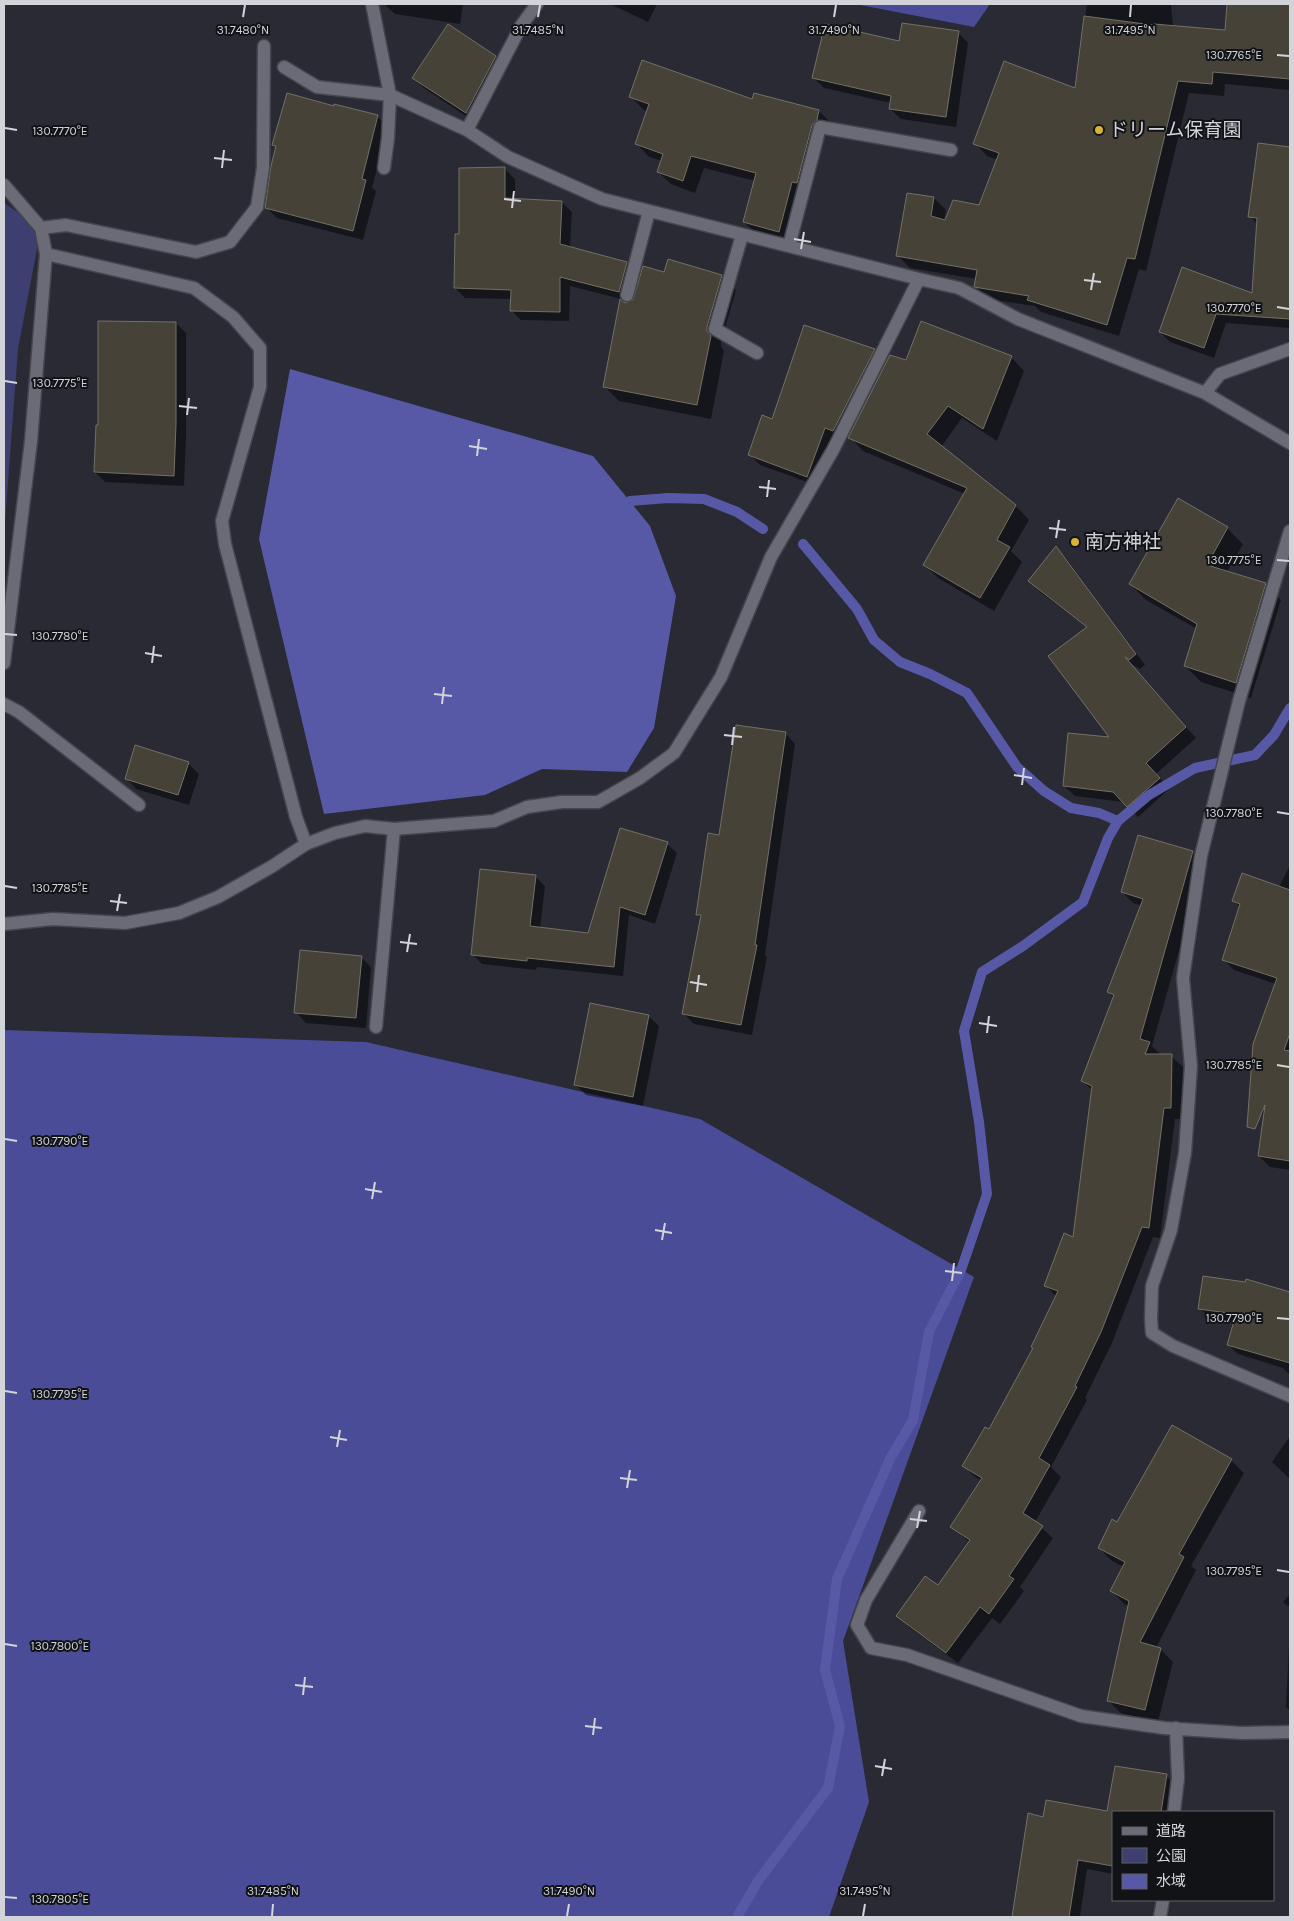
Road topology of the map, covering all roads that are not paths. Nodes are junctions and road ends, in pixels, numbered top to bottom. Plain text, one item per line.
1 (372, 4) edge
2 (537, 4) edge
3 (264, 46) dead end
4 (284, 67) dead end
5 (390, 95) junction
6 (467, 130) junction
7 (951, 150) dead end
8 (384, 168) dead end
9 (4, 185) edge
10 (649, 211) junction
11 (40, 228) junction
12 (742, 235) junction
13 (789, 246) junction
14 (46, 254) junction
15 (919, 279) junction
16 (627, 295) dead end
17 (1290, 348) edge
18 (757, 353) dead end
19 (1204, 393) junction
20 (1290, 442) edge
21 (1290, 532) edge
22 (4, 662) edge
23 (4, 704) edge
24 (138, 806) dead end
25 (394, 829) junction
26 (306, 844) junction
27 (4, 924) edge
28 (376, 1027) dead end
29 (1290, 1396) edge
30 (918, 1511) dead end
31 (1176, 1728) junction
32 (1290, 1732) edge
33 (1174, 1811) edge
34 (1163, 1901) edge
35 (1160, 1917) edge

1 - 5 street
2 - 6 street
3 - 11 street
4 - 5 street
5 - 6 street
5 - 8 street
6 - 10 street
7 - 13 street
9 - 11 street
10 - 12 street
10 - 16 street
11 - 14 street
12 - 13 street
12 - 18 street
13 - 15 street
14 - 22 street
14 - 26 street
15 - 19 street
15 - 25 street
17 - 19 street
19 - 20 street
21 - 29 street
23 - 24 street
25 - 26 street
25 - 28 street
26 - 27 street
30 - 31 street
31 - 32 street
31 - 33 street
34 - 35 street

